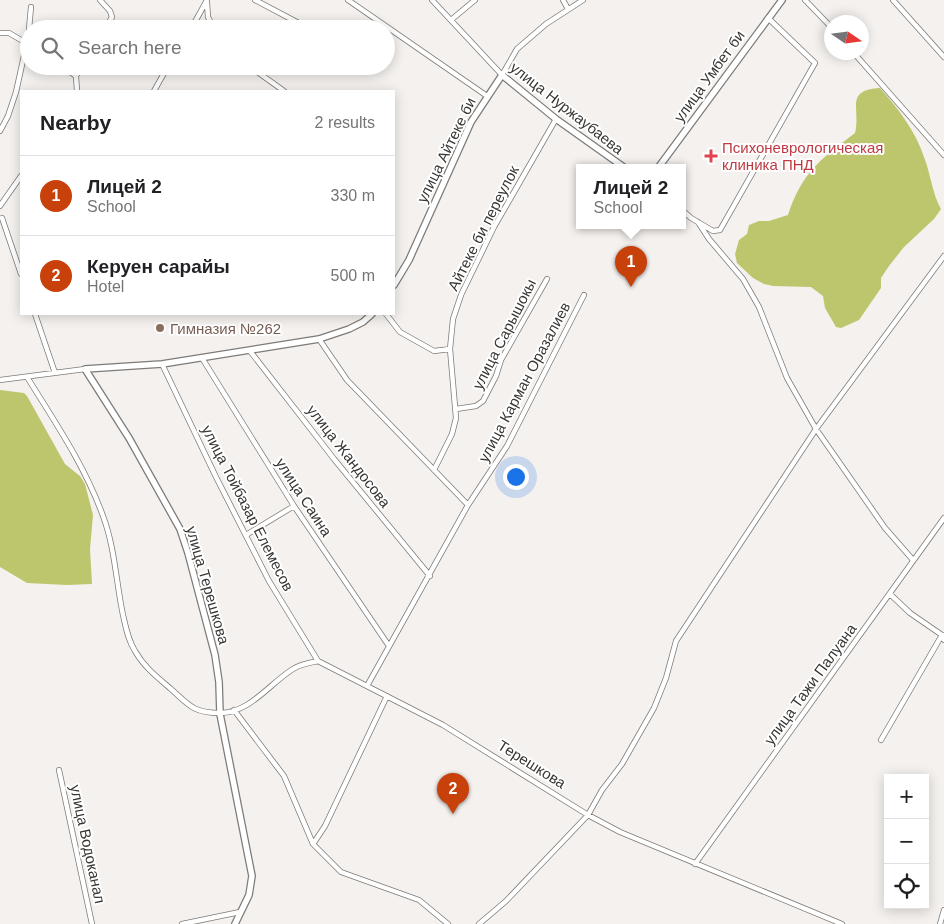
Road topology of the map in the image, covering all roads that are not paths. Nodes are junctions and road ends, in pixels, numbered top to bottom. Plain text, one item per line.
1 (100, 0) edge
2 (255, 0) edge
3 (348, 0) edge
4 (432, 0) edge
5 (474, 0) edge
6 (563, 0) edge
7 (583, 0) edge
8 (782, 0) edge
9 (805, 0) edge
10 (893, 0) edge
11 (207, 1) edge
12 (31, 7) dead end
13 (568, 9) junction
14 (768, 18) junction
15 (30, 20) edge
16 (110, 20) edge
17 (196, 20) edge
18 (210, 20) edge
19 (293, 20) edge
20 (377, 20) edge
21 (451, 20) junction
22 (824, 20) edge
23 (395, 32) edge
24 (0, 33) edge
25 (20, 39) edge
26 (944, 57) edge
27 (860, 60) edge
28 (20, 75) edge
29 (163, 75) edge
30 (262, 75) edge
31 (502, 75) junction
32 (76, 76) edge
33 (77, 90) edge
34 (155, 90) edge
35 (283, 90) edge
36 (487, 96) junction
37 (556, 119) junction
38 (2, 121) edge
39 (0, 130) edge
40 (944, 155) edge
41 (619, 164) edge
42 (661, 164) edge
43 (20, 177) edge
44 (0, 206) edge
45 (0, 212) edge
46 (686, 213) edge
47 (1, 219) edge
48 (698, 222) junction
49 (944, 256) edge
50 (20, 267) edge
51 (547, 278) dead end
52 (395, 284) edge
53 (584, 295) dead end
54 (34, 315) edge
55 (371, 315) edge
56 (387, 315) edge
57 (319, 339) junction
58 (450, 349) junction
59 (250, 351) junction
60 (202, 358) junction
61 (162, 364) junction
62 (85, 369) junction
63 (55, 373) junction
64 (27, 377) junction
65 (0, 380) edge
66 (456, 409) junction
67 (816, 429) junction
68 (434, 470) junction
69 (468, 505) junction
70 (294, 506) junction
71 (944, 518) edge
72 (246, 535) junction
73 (913, 560) junction
74 (430, 576) junction
75 (890, 594) junction
76 (943, 637) edge
77 (390, 646) junction
78 (318, 661) junction
79 (368, 686) junction
80 (387, 696) junction
81 (234, 710) junction
82 (220, 713) junction
83 (881, 740) dead end
84 (59, 770) dead end
85 (588, 815) junction
86 (313, 844) junction
87 (695, 864) junction
88 (944, 910) edge
89 (240, 912) junction
90 (92, 924) edge
91 (182, 924) edge
92 (235, 924) edge
93 (448, 924) edge
94 (479, 924) edge
95 (842, 924) edge
96 (940, 924) edge

1 - 16 street
2 - 19 street
3 - 20 street
4 - 21 street, улица Нуржаубаева
5 - 21 street
6 - 13 street
7 - 13 street, улица Айтеке би
8 - 14 street, улица Умбет би
9 - 22 street
10 - 26 street
11 - 17 street
11 - 18 street
12 - 15 street
13 - 31 street, улица Айтеке би
14 - 42 street, улица Умбет би
14 - 48 street
21 - 31 street, улица Нуржаубаева
23 - 36 street
24 - 25 street
27 - 40 street
28 - 38 street
29 - 34 street
30 - 35 street
31 - 36 street, улица Айтеке би
31 - 37 street, улица Нуржаубаева
32 - 33 street
36 - 52 street, улица Айтеке би
37 - 41 street, улица Нуржаубаева
37 - 58 street, Айтеке би переулок
38 - 39 street
43 - 44 street
45 - 47 street
46 - 48 street
47 - 50 street
48 - 67 street
49 - 67 street
51 - 66 street, улица Сарышокы
53 - 69 street, улица Карман Оразалиев
54 - 63 street
55 - 57 street
56 - 58 street
57 - 59 street
57 - 68 street
58 - 66 street, Айтеке би переулок
59 - 60 street
59 - 74 street, улица Жандосова
60 - 61 street
60 - 70 street, улица Саина
61 - 62 street
61 - 72 street, улица Тойбазар Елемесов
62 - 63 street
62 - 82 street, улица Терешкова
63 - 64 street
64 - 65 street
64 - 82 street
66 - 68 street, Айтеке би переулок
67 - 73 street
67 - 85 street
68 - 69 street
69 - 74 street, улица Карман Оразалиев
70 - 72 street
70 - 77 street, улица Саина
71 - 73 street, улица Тажи Палуана
72 - 78 street, улица Тойбазар Елемесов
73 - 75 street, улица Тажи Палуана
74 - 77 street, улица Карман Оразалиев
75 - 76 street
75 - 87 street, улица Тажи Палуана
76 - 83 street
77 - 79 street, улица Карман Оразалиев
78 - 79 street, Терешкова
78 - 81 street
79 - 80 street, Терешкова
80 - 85 street, Терешкова
80 - 86 street
81 - 82 street
81 - 86 street
82 - 89 street, улица Терешкова
84 - 90 street, улица Водоканал
85 - 87 street, Терешкова
85 - 94 street
86 - 93 street
87 - 95 street, Терешкова
88 - 96 street
89 - 91 street
89 - 92 street, улица Терешкова

